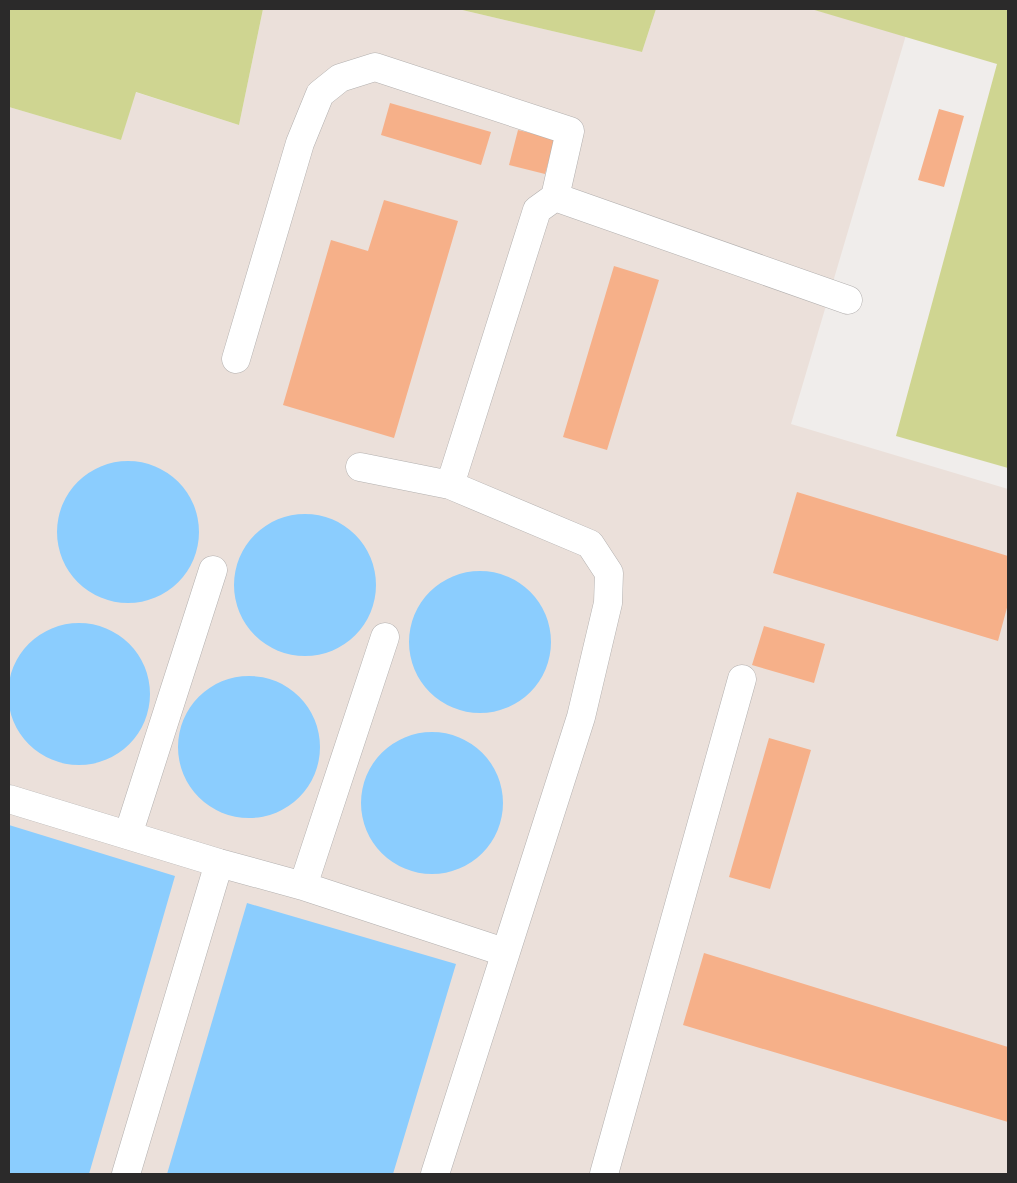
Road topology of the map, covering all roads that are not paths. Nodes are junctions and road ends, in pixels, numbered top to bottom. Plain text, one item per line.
1 (555, 197) junction
2 (848, 300) dead end
3 (236, 359) dead end
4 (360, 467) dead end
5 (450, 485) junction
6 (212, 570) dead end
7 (385, 637) dead end
8 (742, 678) dead end
9 (9, 798) edge
10 (128, 835) junction
11 (219, 863) junction
12 (303, 886) junction
13 (504, 952) junction
14 (126, 1174) edge
15 (435, 1174) edge
16 (604, 1174) edge

1 - 2 lane
1 - 3 lane
1 - 5 lane
4 - 5 lane
5 - 13 lane
6 - 10 lane
7 - 12 lane
8 - 16 lane
9 - 10 lane
10 - 11 lane
11 - 12 lane
11 - 14 lane
12 - 13 lane
13 - 15 lane

